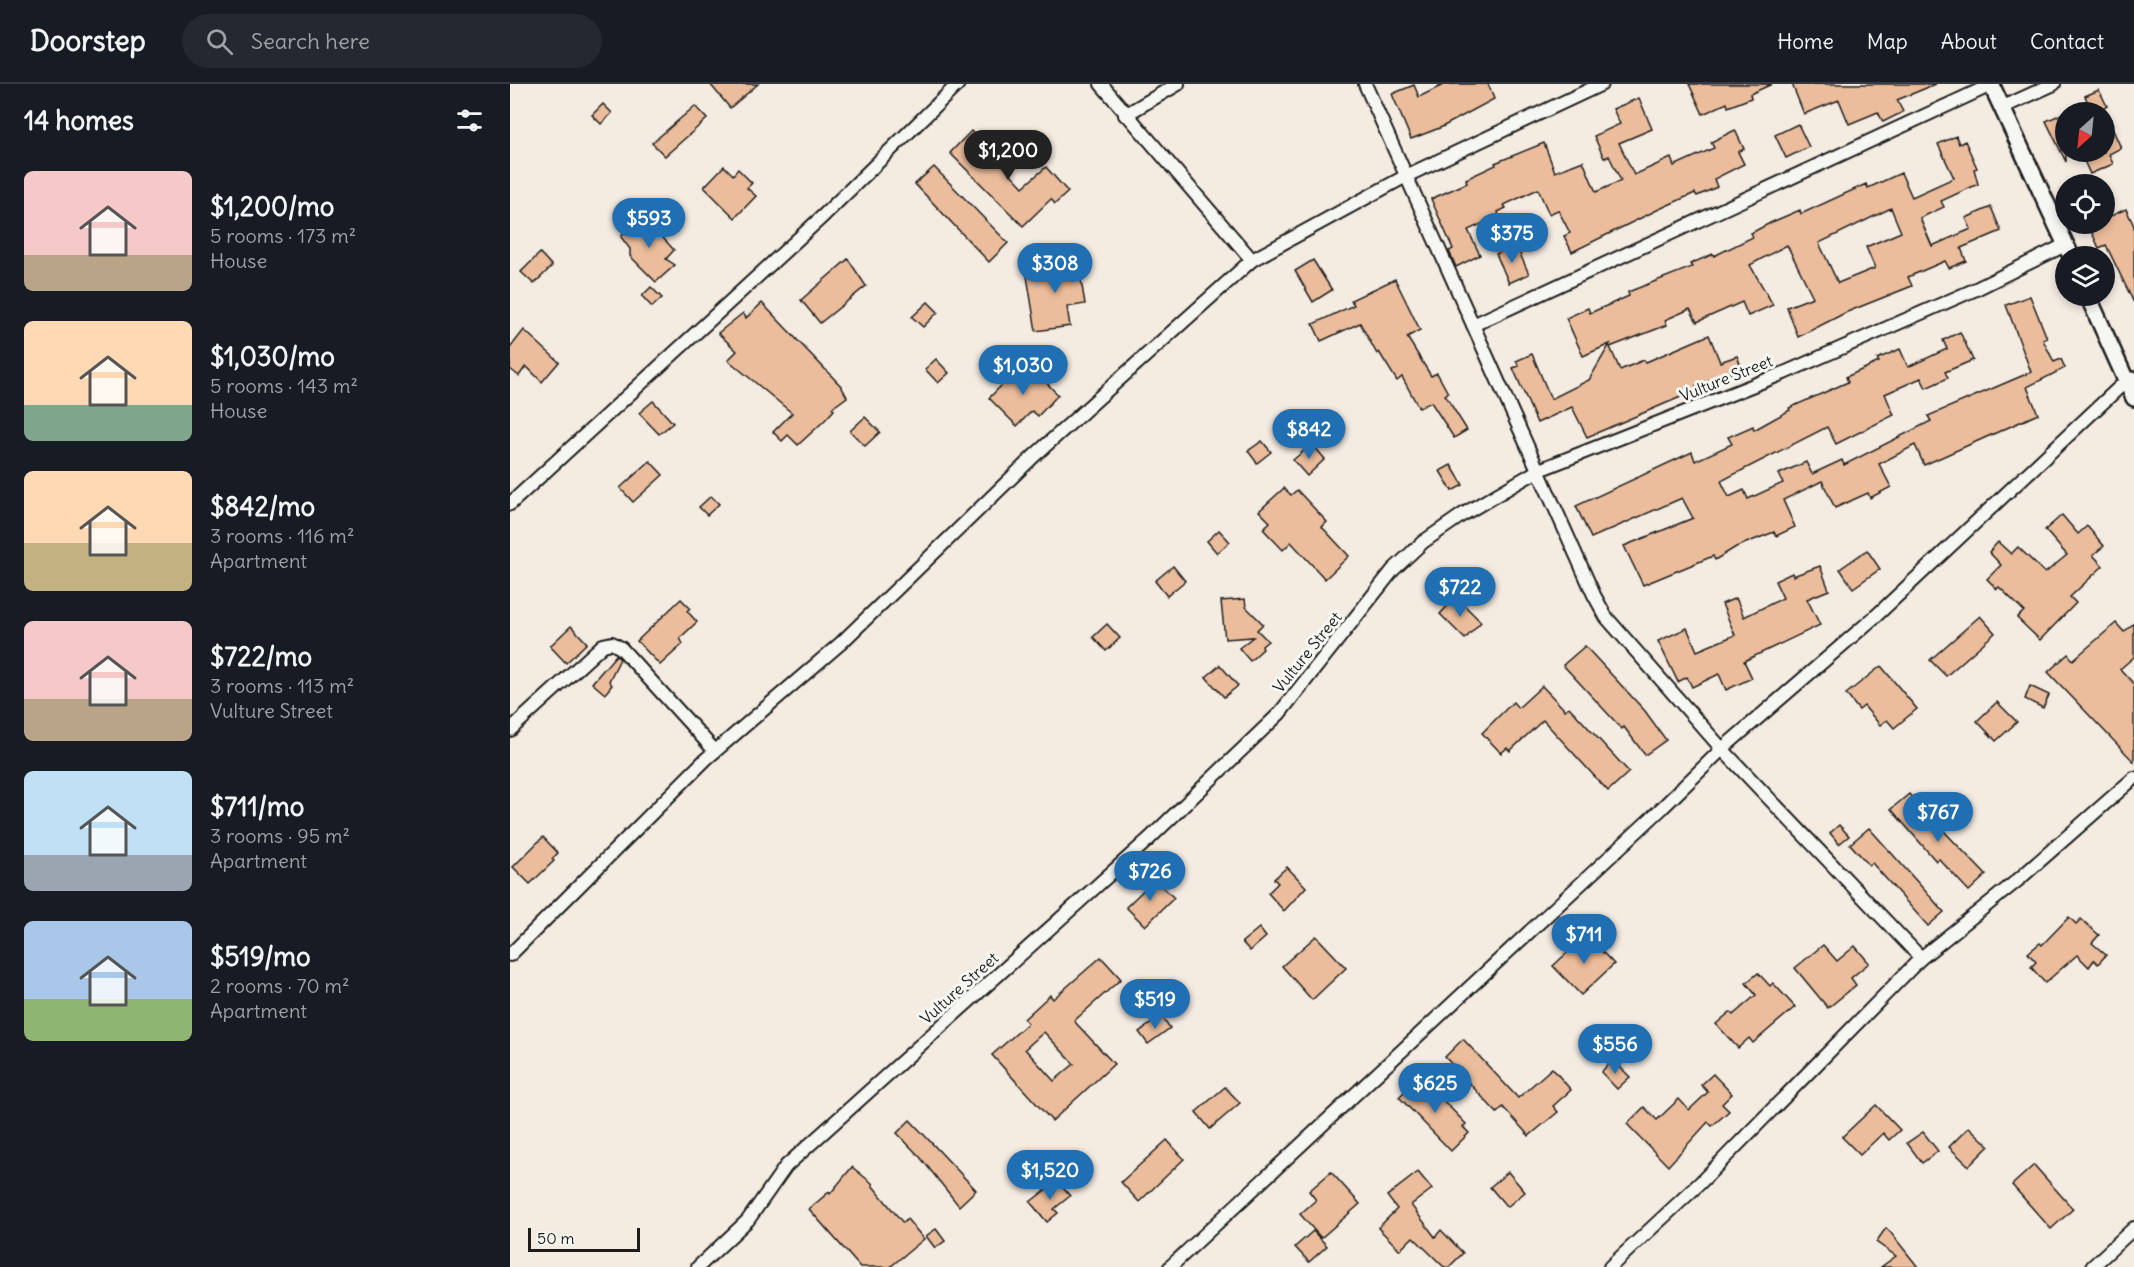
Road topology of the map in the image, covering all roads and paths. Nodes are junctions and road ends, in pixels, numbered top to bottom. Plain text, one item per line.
1 (958, 84) edge
2 (1101, 84) edge
3 (1178, 84) edge
4 (1365, 84) edge
5 (1602, 84) edge
6 (1991, 84) edge
7 (2054, 84) edge
8 (2001, 108) junction
9 (1125, 115) junction
10 (1406, 176) junction
11 (2066, 246) edge
12 (2055, 256) edge
13 (1252, 261) junction
14 (2093, 306) edge
15 (1473, 325) junction
16 (2130, 380) edge
17 (2134, 398) edge
18 (1539, 470) junction
19 (510, 504) edge
20 (510, 730) edge
21 (1722, 749) junction
22 (715, 751) junction
23 (2134, 778) edge
24 (510, 955) edge
25 (1921, 958) junction
26 (2134, 1228) edge
27 (698, 1267) edge
28 (1170, 1267) edge
29 (1610, 1267) edge
30 (2092, 1267) edge

1 - 19 street
2 - 9 street
3 - 9 street
4 - 10 street
5 - 10 street
6 - 8 street
6 - 15 street
7 - 8 street
8 - 11 street
9 - 13 street
10 - 13 street
10 - 15 street
12 - 18 street, Vulture Street
13 - 22 street
14 - 16 street
15 - 18 street
16 - 17 street
16 - 21 street
18 - 21 street
18 - 27 street, Vulture Street
20 - 22 street
21 - 25 street
21 - 28 street
22 - 24 street
23 - 25 street
25 - 29 street
26 - 30 street

